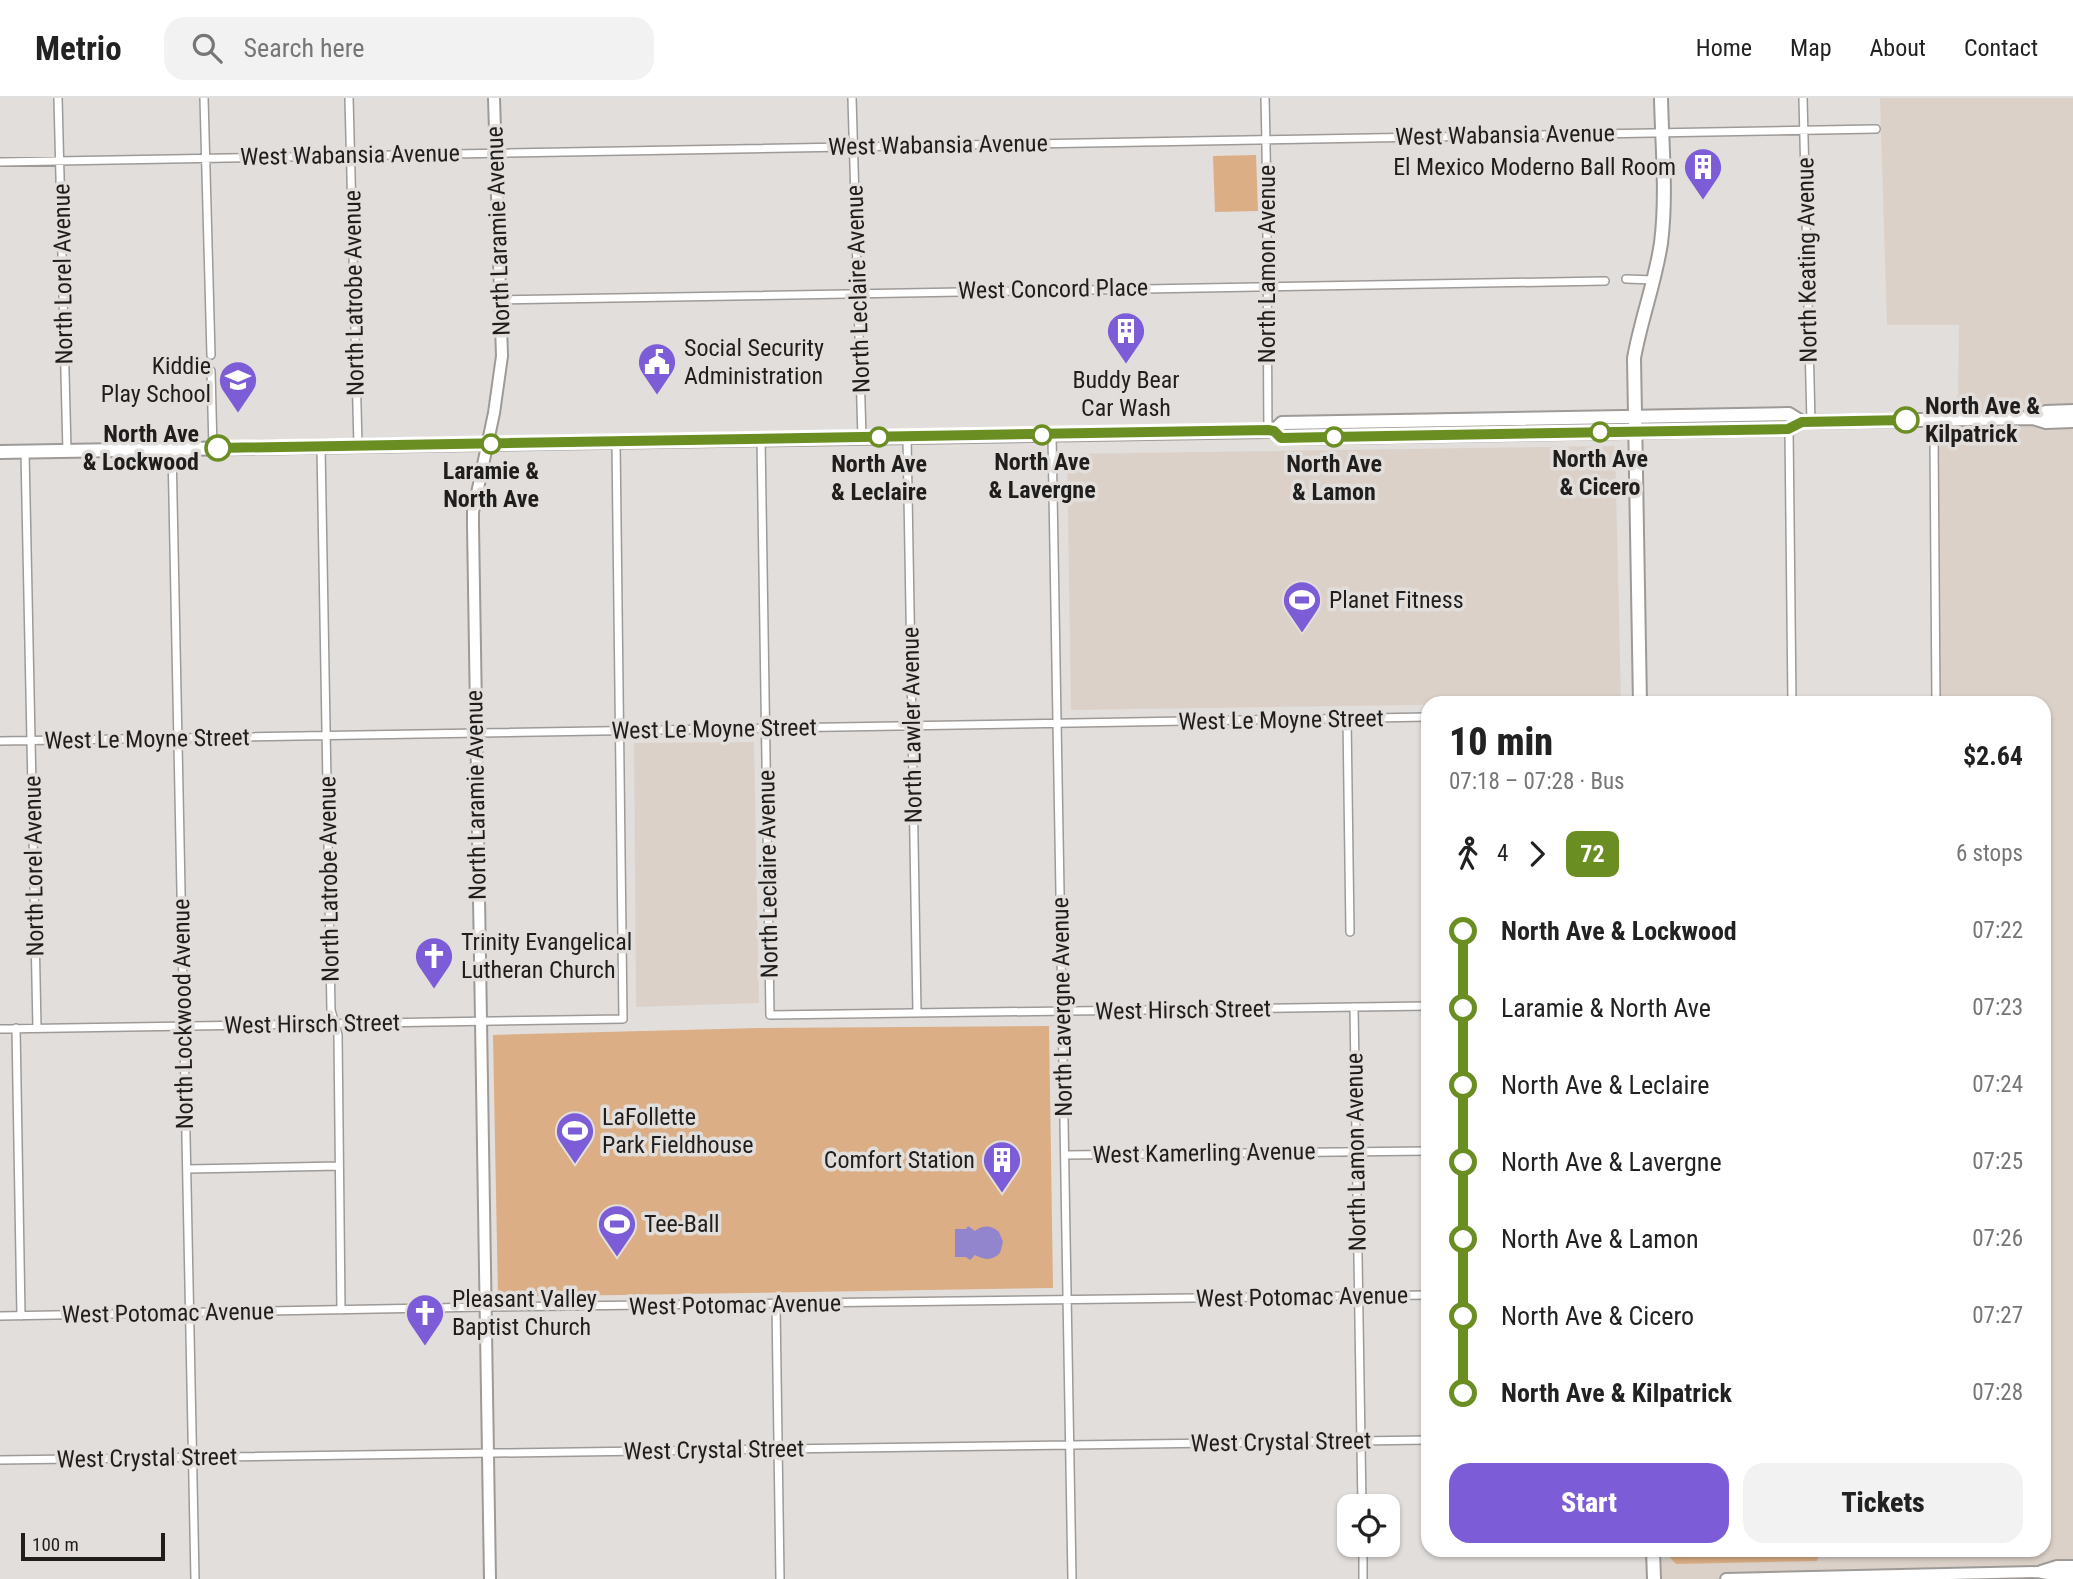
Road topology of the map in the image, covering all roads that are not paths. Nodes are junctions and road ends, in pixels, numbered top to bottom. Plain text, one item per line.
1 (58, 98) edge
2 (204, 98) edge
3 (349, 98) edge
4 (494, 98) edge
5 (852, 98) edge
6 (1265, 98) edge
7 (1661, 98) edge
8 (1803, 98) edge
9 (1876, 128) dead end
10 (1804, 130) junction
11 (1662, 132) junction
12 (1266, 139) junction
13 (854, 146) junction
14 (496, 152) junction
15 (351, 155) junction
16 (206, 158) junction
17 (60, 161) junction
18 (0, 162) edge
19 (1626, 279) dead end
20 (1654, 280) junction
21 (1605, 281) dead end
22 (1267, 286) junction
23 (858, 293) junction
24 (500, 300) junction
25 (211, 355) dead end
26 (211, 371) dead end
27 (2073, 411) edge
28 (1635, 416) junction
29 (2033, 418) junction
30 (1943, 419) junction
31 (2073, 421) edge
32 (1806, 422) junction
33 (1788, 429) junction
34 (1271, 431) junction
35 (1635, 432) junction
36 (1052, 435) junction
37 (907, 437) junction
38 (862, 438) junction
39 (761, 439) junction
40 (616, 442) junction
41 (488, 444) junction
42 (358, 446) junction
43 (321, 447) junction
44 (172, 449) junction
45 (213, 449) junction
46 (67, 451) junction
47 (0, 452) edge
48 (25, 452) junction
49 (1640, 696) edge
50 (1791, 696) edge
51 (1937, 696) edge
52 (1421, 717) edge
53 (1347, 719) junction
54 (1057, 723) junction
55 (912, 726) junction
56 (766, 728) junction
57 (620, 731) junction
58 (475, 733) junction
59 (326, 736) junction
60 (178, 738) junction
61 (0, 741) edge
62 (31, 741) junction
63 (1350, 932) dead end
64 (1421, 1006) edge
65 (1354, 1007) junction
66 (1062, 1011) junction
67 (917, 1013) junction
68 (770, 1015) joint
69 (480, 1021) junction
70 (335, 1023) junction
71 (184, 1026) junction
72 (16, 1028) junction
73 (37, 1028) junction
74 (0, 1029) edge
75 (1421, 1151) edge
76 (1356, 1152) junction
77 (1065, 1155) junction
78 (339, 1166) junction
79 (187, 1169) junction
80 (1421, 1295) edge
81 (1359, 1296) junction
82 (1067, 1300) junction
83 (776, 1305) junction
84 (485, 1307) junction
85 (341, 1310) junction
86 (190, 1313) junction
87 (0, 1316) edge
88 (21, 1316) junction
89 (1361, 1440) junction
90 (1421, 1440) edge
91 (1070, 1445) junction
92 (778, 1449) junction
93 (488, 1454) junction
94 (193, 1458) junction
95 (0, 1460) edge
96 (1362, 1494) edge
97 (1363, 1557) edge
98 (1653, 1557) edge
99 (2073, 1566) edge
100 (2038, 1572) junction
101 (2073, 1576) edge
102 (195, 1579) edge
103 (490, 1579) edge
104 (780, 1579) edge
105 (1072, 1579) edge
106 (1363, 1579) edge
107 (1654, 1579) edge
108 (1726, 1579) edge

1 - 17 street, North Lorel Avenue
2 - 16 street
3 - 15 street, North Latrobe Avenue
4 - 14 street, North Laramie Avenue
5 - 13 street, North Leclaire Avenue
6 - 12 street, North Lamon Avenue
7 - 11 main road
8 - 10 street, North Keating Avenue
9 - 10 street, West Wabansia Avenue
10 - 11 street, West Wabansia Avenue
10 - 32 street, North Keating Avenue
11 - 12 street, West Wabansia Avenue
11 - 20 main road
12 - 13 street, West Wabansia Avenue
12 - 22 street, North Lamon Avenue
13 - 14 street, West Wabansia Avenue
13 - 23 street, North Leclaire Avenue
14 - 15 street, West Wabansia Avenue
14 - 24 street, North Laramie Avenue
15 - 16 street, West Wabansia Avenue
15 - 42 street, North Latrobe Avenue
16 - 17 street, West Wabansia Avenue
16 - 25 street
17 - 18 street, West Wabansia Avenue
17 - 46 street, North Lorel Avenue
19 - 20 street
20 - 28 main road
21 - 22 street, West Concord Place
22 - 23 street, West Concord Place
22 - 34 street, North Lamon Avenue
23 - 24 street, West Concord Place
23 - 38 street, North Leclaire Avenue
24 - 41 street, North Laramie Avenue
26 - 45 street
27 - 29 main road
28 - 32 main road
28 - 34 main road
28 - 35 main road
29 - 30 main road
29 - 31 main road
30 - 32 main road
30 - 51 street
32 - 33 main road
33 - 35 main road
33 - 50 street
34 - 35 main road
34 - 36 main road
35 - 49 main road
36 - 37 main road
36 - 54 street, North Lavergne Avenue
37 - 38 main road
37 - 55 street, North Lawler Avenue
38 - 39 main road
39 - 40 main road
39 - 56 street, North Leclaire Avenue
40 - 41 main road
40 - 57 street
41 - 42 main road
41 - 58 street, North Laramie Avenue
42 - 43 main road
43 - 45 main road
43 - 59 street, North Latrobe Avenue
44 - 45 main road
44 - 46 main road
44 - 60 street, North Lockwood Avenue
46 - 48 main road
47 - 48 main road
48 - 62 street, North Lorel Avenue
52 - 53 street, West Le Moyne Street
53 - 54 street, West Le Moyne Street
53 - 63 street
54 - 55 street, West Le Moyne Street
54 - 66 street, North Lavergne Avenue
55 - 56 street, West Le Moyne Street
55 - 67 street, North Lawler Avenue
56 - 57 street, West Le Moyne Street
56 - 68 street, North Leclaire Avenue
57 - 58 street, West Le Moyne Street
57 - 69 street, West Hirsch Street
58 - 59 street, West Le Moyne Street
58 - 69 street, North Laramie Avenue
59 - 60 street, West Le Moyne Street
59 - 70 street, North Latrobe Avenue
60 - 62 street, West Le Moyne Street
60 - 71 street, North Lockwood Avenue
61 - 62 street, West Le Moyne Street
62 - 73 street, North Lorel Avenue
64 - 65 street, West Hirsch Street
65 - 66 street, West Hirsch Street
65 - 76 street, North Lamon Avenue
66 - 67 street, West Hirsch Street
66 - 77 street, North Lavergne Avenue
67 - 68 street, West Hirsch Street
69 - 70 street, West Hirsch Street
69 - 84 street, North Laramie Avenue
70 - 71 street, West Hirsch Street
70 - 78 street, North Latrobe Avenue
71 - 73 street, West Hirsch Street
71 - 79 street, North Lockwood Avenue
72 - 73 street, West Hirsch Street
72 - 74 street, West Hirsch Street
72 - 88 street
75 - 76 street, West Kamerling Avenue
76 - 77 street, West Kamerling Avenue
76 - 81 street, North Lamon Avenue
77 - 82 street, North Lavergne Avenue
78 - 79 street
78 - 85 street, North Latrobe Avenue
79 - 86 street, North Lockwood Avenue
80 - 81 street, West Potomac Avenue
81 - 82 street, West Potomac Avenue
81 - 89 street, North Lamon Avenue
82 - 83 street, West Potomac Avenue
82 - 91 street, North Lavergne Avenue
83 - 84 street, West Potomac Avenue
83 - 92 street
84 - 85 street, West Potomac Avenue
84 - 93 street, North Laramie Avenue
85 - 86 street, West Potomac Avenue
86 - 88 street, West Potomac Avenue
86 - 94 street, North Lockwood Avenue
87 - 88 street, West Potomac Avenue
89 - 90 street, West Crystal Street
89 - 91 street, West Crystal Street
89 - 96 street, North Lamon Avenue
91 - 92 street, West Crystal Street
91 - 105 street, North Lavergne Avenue
92 - 93 street, West Crystal Street
92 - 104 street
93 - 94 street, West Crystal Street
93 - 103 street, North Laramie Avenue
94 - 95 street, West Crystal Street
94 - 102 street, North Lockwood Avenue
97 - 106 street
98 - 107 main road
99 - 100 street
100 - 101 street
100 - 108 street

